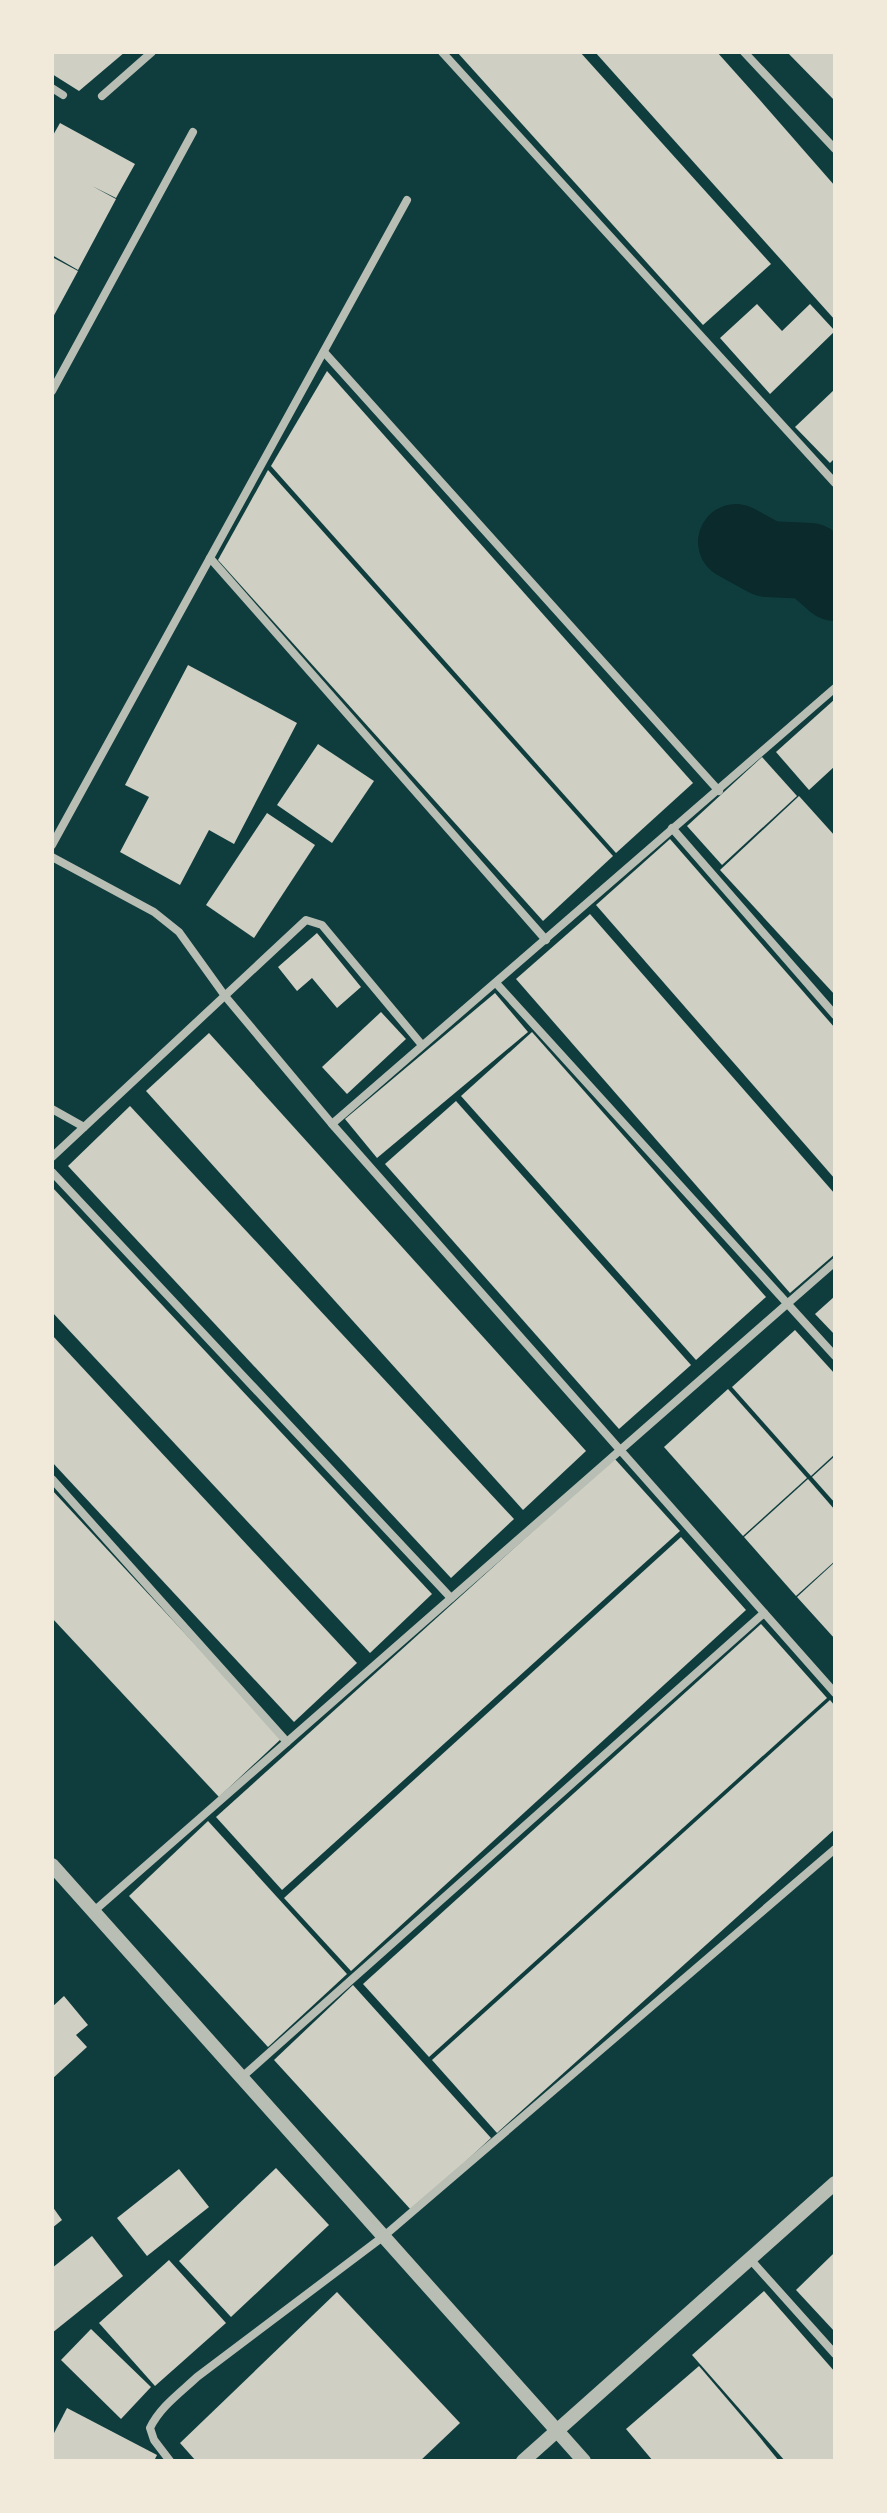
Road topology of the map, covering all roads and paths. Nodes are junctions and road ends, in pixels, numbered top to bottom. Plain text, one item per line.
1 (152, 52) edge
2 (442, 52) edge
3 (744, 52) edge
4 (52, 88) edge
5 (63, 95) dead end
6 (102, 96) dead end
7 (193, 132) dead end
8 (835, 149) edge
9 (407, 200) dead end
10 (324, 352) junction
11 (52, 391) edge
12 (835, 483) edge
13 (210, 558) junction
14 (834, 688) edge
15 (719, 791) junction
16 (672, 828) junction
17 (52, 845) edge
18 (52, 857) edge
19 (546, 940) junction
20 (496, 983) junction
21 (225, 996) junction
22 (835, 1015) edge
23 (422, 1045) junction
24 (52, 1109) edge
25 (332, 1124) junction
26 (84, 1127) junction
27 (52, 1157) edge
28 (52, 1172) edge
29 (835, 1262) edge
30 (787, 1304) junction
31 (835, 1356) edge
32 (620, 1451) junction
33 (52, 1479) edge
34 (451, 1598) junction
35 (764, 1613) junction
36 (835, 1693) edge
37 (287, 1742) junction
38 (835, 1849) edge
39 (52, 1865) edge
40 (94, 1911) junction
41 (242, 2077) junction
42 (835, 2183) edge
43 (384, 2236) junction
44 (750, 2259) junction
45 (835, 2354) edge
46 (558, 2431) junction
47 (170, 2461) edge
48 (523, 2461) edge
49 (584, 2461) edge

1 - 6 street
2 - 12 street
3 - 8 street
4 - 5 street
7 - 11 street
9 - 10 street
10 - 13 street
10 - 15 street
13 - 17 street
13 - 19 street
14 - 15 street
15 - 16 street
16 - 19 street
16 - 22 street
18 - 21 street
19 - 20 street
20 - 23 street
20 - 30 street
21 - 23 street
21 - 25 street
21 - 26 street
23 - 25 street
24 - 26 street
25 - 32 street
26 - 27 street
28 - 34 street
29 - 30 street
30 - 31 street
30 - 32 street
32 - 34 street
32 - 35 street
33 - 37 street
34 - 37 street
35 - 36 street
35 - 41 street
37 - 40 street
38 - 43 street
39 - 40 street
40 - 41 street
41 - 43 street
42 - 44 street
43 - 46 street
43 - 47 street
44 - 45 street
44 - 46 street
46 - 48 street
46 - 49 street

